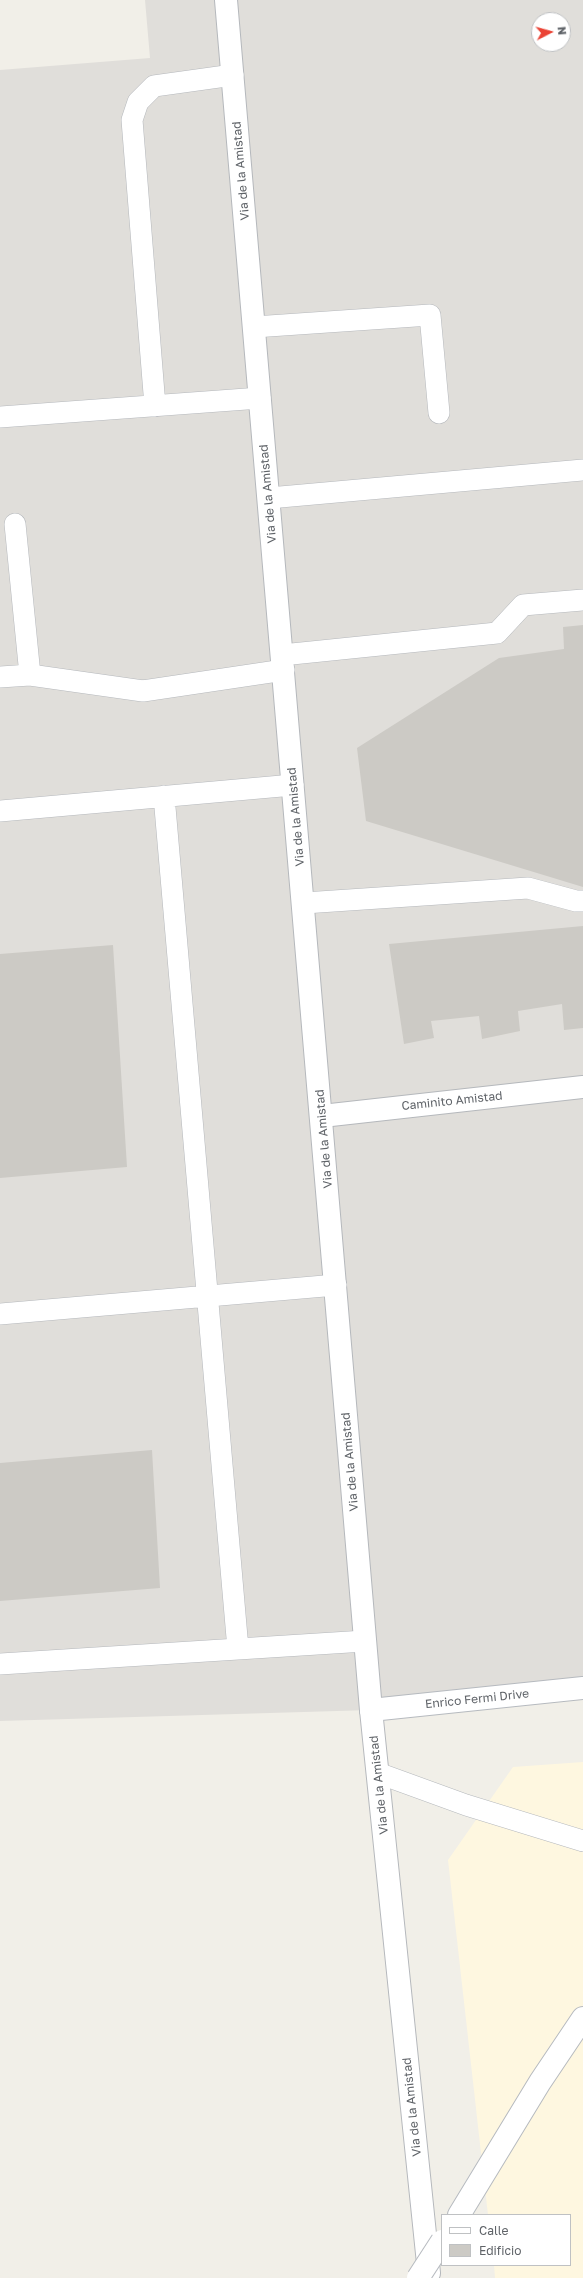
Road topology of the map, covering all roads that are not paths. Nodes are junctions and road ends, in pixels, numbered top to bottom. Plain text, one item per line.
1 (226, 0) edge
2 (233, 75) junction
3 (254, 327) junction
4 (260, 398) junction
5 (155, 406) junction
6 (439, 412) dead end
7 (0, 417) edge
8 (583, 470) edge
9 (269, 498) junction
10 (15, 524) dead end
11 (583, 600) edge
12 (283, 662) junction
13 (30, 675) junction
14 (0, 677) edge
15 (293, 785) junction
16 (164, 796) junction
17 (0, 810) edge
18 (583, 901) edge
19 (304, 903) junction
20 (583, 1087) edge
21 (322, 1116) junction
22 (336, 1285) junction
23 (208, 1296) junction
24 (0, 1314) edge
25 (365, 1640) junction
26 (238, 1649) junction
27 (0, 1664) edge
28 (583, 1688) edge
29 (371, 1710) junction
30 (378, 1773) junction
31 (583, 1841) edge
32 (583, 2018) edge
33 (459, 2214) edge
34 (441, 2243) edge
35 (418, 2278) edge
36 (430, 2278) edge

1 - 2 street, Via de la Amistad
2 - 3 street, Via de la Amistad
2 - 5 lane
3 - 4 street, Via de la Amistad
3 - 6 lane
4 - 5 lane
4 - 9 street, Via de la Amistad
5 - 7 lane
8 - 9 lane
9 - 12 street, Via de la Amistad
10 - 13 lane
11 - 12 lane
12 - 13 lane
12 - 15 street, Via de la Amistad
13 - 14 lane
15 - 16 lane
15 - 19 street, Via de la Amistad
16 - 17 lane
16 - 23 lane
18 - 19 lane
19 - 21 street, Via de la Amistad
20 - 21 street, Caminito Amistad
21 - 22 street, Via de la Amistad
22 - 23 lane
22 - 25 street, Via de la Amistad
23 - 24 lane
23 - 26 lane
25 - 26 lane
25 - 29 street, Via de la Amistad
26 - 27 lane
28 - 29 street, Enrico Fermi Drive
29 - 30 street, Via de la Amistad
30 - 31 lane
30 - 36 street, Via de la Amistad
32 - 33 street
34 - 35 street, bridge

